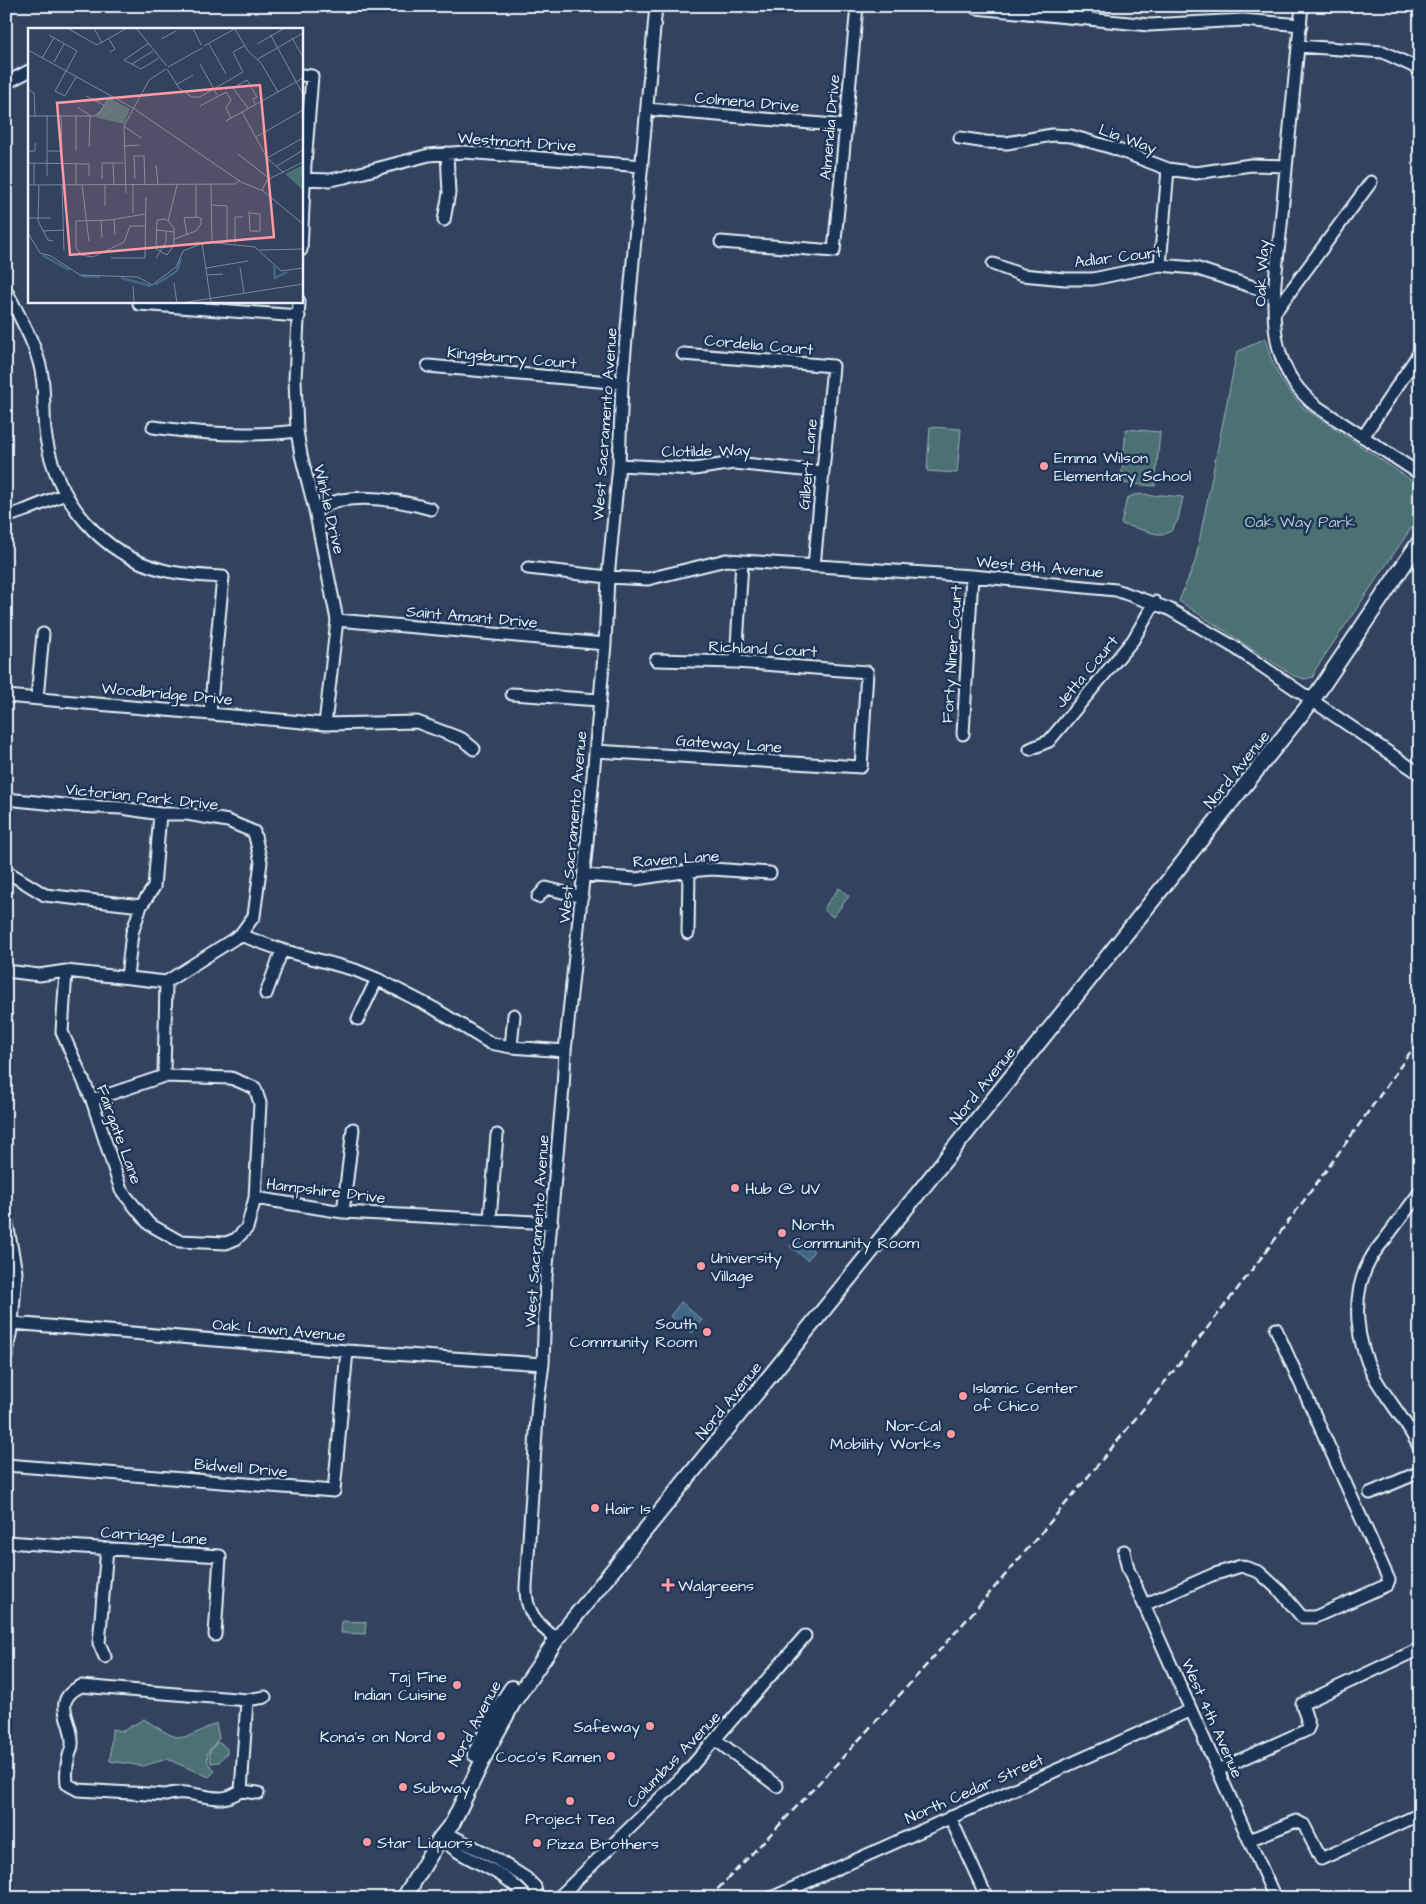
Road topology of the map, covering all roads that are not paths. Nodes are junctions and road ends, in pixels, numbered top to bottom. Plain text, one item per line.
1 (656, 6) edge
2 (856, 6) edge
3 (1302, 6) edge
4 (976, 7) edge
5 (1300, 25) junction
6 (1298, 46) junction
7 (1417, 68) dead end
8 (28, 72) edge
9 (302, 75) edge
10 (6, 83) edge
11 (647, 109) junction
12 (846, 126) junction
13 (960, 138) dead end
14 (447, 153) junction
15 (642, 166) junction
16 (1286, 166) junction
17 (1168, 169) junction
18 (303, 179) edge
19 (1371, 182) dead end
20 (302, 214) edge
21 (444, 220) dead end
22 (721, 242) dead end
23 (993, 264) dead end
24 (1160, 265) junction
25 (6, 290) edge
26 (1275, 294) junction
27 (299, 302) edge
28 (139, 304) dead end
29 (1275, 312) junction
30 (299, 316) junction
31 (1420, 352) edge
32 (684, 354) dead end
33 (428, 366) dead end
34 (833, 366) joint
35 (622, 383) junction
36 (153, 427) dead end
37 (297, 431) junction
38 (1363, 437) junction
39 (619, 465) junction
40 (823, 472) junction
41 (1420, 474) edge
42 (65, 494) junction
43 (431, 509) dead end
44 (315, 510) junction
45 (6, 516) edge
46 (1420, 541) edge
47 (742, 562) junction
48 (814, 566) junction
49 (528, 568) dead end
50 (972, 576) junction
51 (608, 577) junction
52 (1155, 602) junction
53 (338, 620) junction
54 (43, 634) dead end
55 (604, 644) junction
56 (656, 660) dead end
57 (736, 662) junction
58 (512, 694) dead end
59 (6, 696) edge
60 (38, 698) junction
61 (599, 700) junction
62 (1312, 701) junction
63 (210, 713) junction
64 (325, 724) junction
65 (963, 734) dead end
66 (474, 748) dead end
67 (1030, 749) dead end
68 (596, 751) junction
69 (861, 767) joint
70 (1420, 774) edge
71 (6, 799) edge
72 (160, 814) junction
73 (6, 871) edge
74 (689, 871) junction
75 (770, 873) dead end
76 (584, 875) junction
77 (538, 897) dead end
78 (582, 898) junction
79 (141, 906) junction
80 (688, 933) dead end
81 (240, 935) junction
82 (282, 950) junction
83 (6, 971) edge
84 (66, 971) junction
85 (127, 976) junction
86 (377, 979) junction
87 (166, 982) junction
88 (266, 994) dead end
89 (514, 1015) dead end
90 (358, 1019) dead end
91 (511, 1047) junction
92 (565, 1051) junction
93 (164, 1076) junction
94 (92, 1100) junction
95 (352, 1129) dead end
96 (497, 1136) dead end
97 (1420, 1192) edge
98 (255, 1198) junction
99 (343, 1212) junction
100 (6, 1218) edge
101 (490, 1219) junction
102 (552, 1223) junction
103 (8, 1231) edge
104 (12, 1323) junction
105 (1276, 1329) dead end
106 (347, 1351) junction
107 (6, 1358) edge
108 (543, 1364) junction
109 (1420, 1449) edge
110 (6, 1465) edge
111 (1420, 1472) edge
112 (1370, 1493) dead end
113 (6, 1542) edge
114 (106, 1548) junction
115 (1124, 1551) dead end
116 (1144, 1605) junction
117 (215, 1635) dead end
118 (805, 1636) dead end
119 (557, 1638) junction
120 (1420, 1652) edge
121 (105, 1657) dead end
122 (265, 1697) dead end
123 (247, 1700) junction
124 (1191, 1710) junction
125 (716, 1740) junction
126 (1218, 1770) junction
127 (777, 1786) dead end
128 (241, 1791) junction
129 (258, 1793) dead end
130 (1420, 1814) edge
131 (950, 1817) junction
132 (441, 1837) junction
133 (1249, 1840) junction
134 (404, 1898) edge
135 (527, 1898) edge
136 (537, 1898) edge
137 (558, 1898) edge
138 (771, 1898) edge
139 (987, 1898) edge
140 (1275, 1898) edge

1 - 11 street, West Sacramento Avenue
2 - 12 street, Almendia Drive
3 - 5 street, Oak Way
4 - 5 street
5 - 6 street, Oak Way
6 - 7 street
6 - 16 street, Oak Way
8 - 10 street
9 - 18 street
11 - 12 street, Colmena Drive
11 - 15 street, West Sacramento Avenue
12 - 22 street, Almendia Drive
13 - 17 street, Lia Way
14 - 15 street, Westmont Drive
14 - 18 street, Westmont Drive
14 - 21 street
15 - 35 street, West Sacramento Avenue
16 - 17 street, Lia Way
16 - 26 street, Oak Way
17 - 24 street
18 - 20 street
19 - 29 street
23 - 24 street, Adlar Court
24 - 26 street, Adlar Court
25 - 42 street
26 - 29 street, Oak Way
27 - 30 street, Winkle Drive
28 - 30 street
29 - 38 street, Oak Way
30 - 37 street, Winkle Drive
31 - 38 street
32 - 34 street, Cordelia Court
33 - 35 street, Kingsburry Court
34 - 40 street, Gilbert Lane
35 - 39 street, West Sacramento Avenue
36 - 37 street
37 - 44 street, Winkle Drive
38 - 41 street, Oak Way
39 - 40 street, Clotilde Way
39 - 51 street, West Sacramento Avenue
40 - 48 street, Gilbert Lane
42 - 45 street
42 - 63 street
43 - 44 street
44 - 53 street, Winkle Drive
46 - 62 main road, Nord Avenue
47 - 48 street, West 8th Avenue
47 - 51 street, West 8th Avenue
47 - 57 street
48 - 50 street, West 8th Avenue
49 - 51 street, West 8th Avenue
50 - 52 street, West 8th Avenue
50 - 65 street, Forty Niner Court
51 - 55 street, West Sacramento Avenue
52 - 62 street, West 8th Avenue
52 - 67 street, Jetta Court
53 - 55 street, Saint Amant Drive
53 - 64 street, Winkle Drive
54 - 60 street
55 - 61 street, West Sacramento Avenue
56 - 57 street, Richland Court
57 - 69 street, Richland Court
58 - 61 street
59 - 60 street, Woodbridge Drive
60 - 63 street, Woodbridge Drive
61 - 68 street, West Sacramento Avenue
62 - 70 street, West 8th Avenue
62 - 119 main road, Nord Avenue
63 - 64 street, Woodbridge Drive
64 - 66 street, Woodbridge Drive
68 - 69 street, Gateway Lane
68 - 76 street, West Sacramento Avenue
71 - 72 street, Victorian Park Drive
72 - 79 street
72 - 81 street, Victorian Park Drive
73 - 79 street
74 - 75 street, Raven Lane
74 - 76 street, Raven Lane
74 - 80 street
76 - 78 street, West Sacramento Avenue
77 - 78 street
78 - 92 street, West Sacramento Avenue
79 - 85 street
81 - 82 street
81 - 87 street, Victorian Park Drive
82 - 86 street
82 - 88 street
83 - 84 street
84 - 85 street
84 - 94 street, Fairgate Lane
85 - 87 street
86 - 90 street
86 - 91 street
87 - 93 street
89 - 91 street
91 - 92 street
92 - 102 street, West Sacramento Avenue
93 - 94 street, Hampshire Drive
93 - 98 street, Hampshire Drive
94 - 98 street, Fairgate Lane
95 - 99 street
96 - 101 street
97 - 109 street
98 - 99 street, Hampshire Drive
99 - 101 street, Hampshire Drive
100 - 103 street
101 - 102 street, Hampshire Drive
102 - 108 street, West Sacramento Avenue
103 - 104 street
104 - 106 street, Oak Lawn Avenue
104 - 107 street
105 - 116 street
106 - 108 street, Oak Lawn Avenue
106 - 110 street, Bidwell Drive
108 - 119 street, West Sacramento Avenue
111 - 112 street
113 - 114 street, Carriage Lane
114 - 117 street, Carriage Lane
114 - 121 street
115 - 116 street, West 4th Avenue
116 - 124 street, West 4th Avenue
118 - 125 street, Columbus Avenue
119 - 132 main road, Nord Avenue
120 - 126 street
122 - 123 street
123 - 128 street
123 - 128 street
124 - 126 street, West 4th Avenue
124 - 131 street, North Cedar Street
125 - 127 street
125 - 137 street, Columbus Avenue
126 - 133 street, West 4th Avenue
128 - 129 street
130 - 133 street
131 - 138 street, North Cedar Street
131 - 139 street
132 - 134 main road, Nord Avenue
132 - 135 street
132 - 136 street
133 - 140 street, West 4th Avenue

